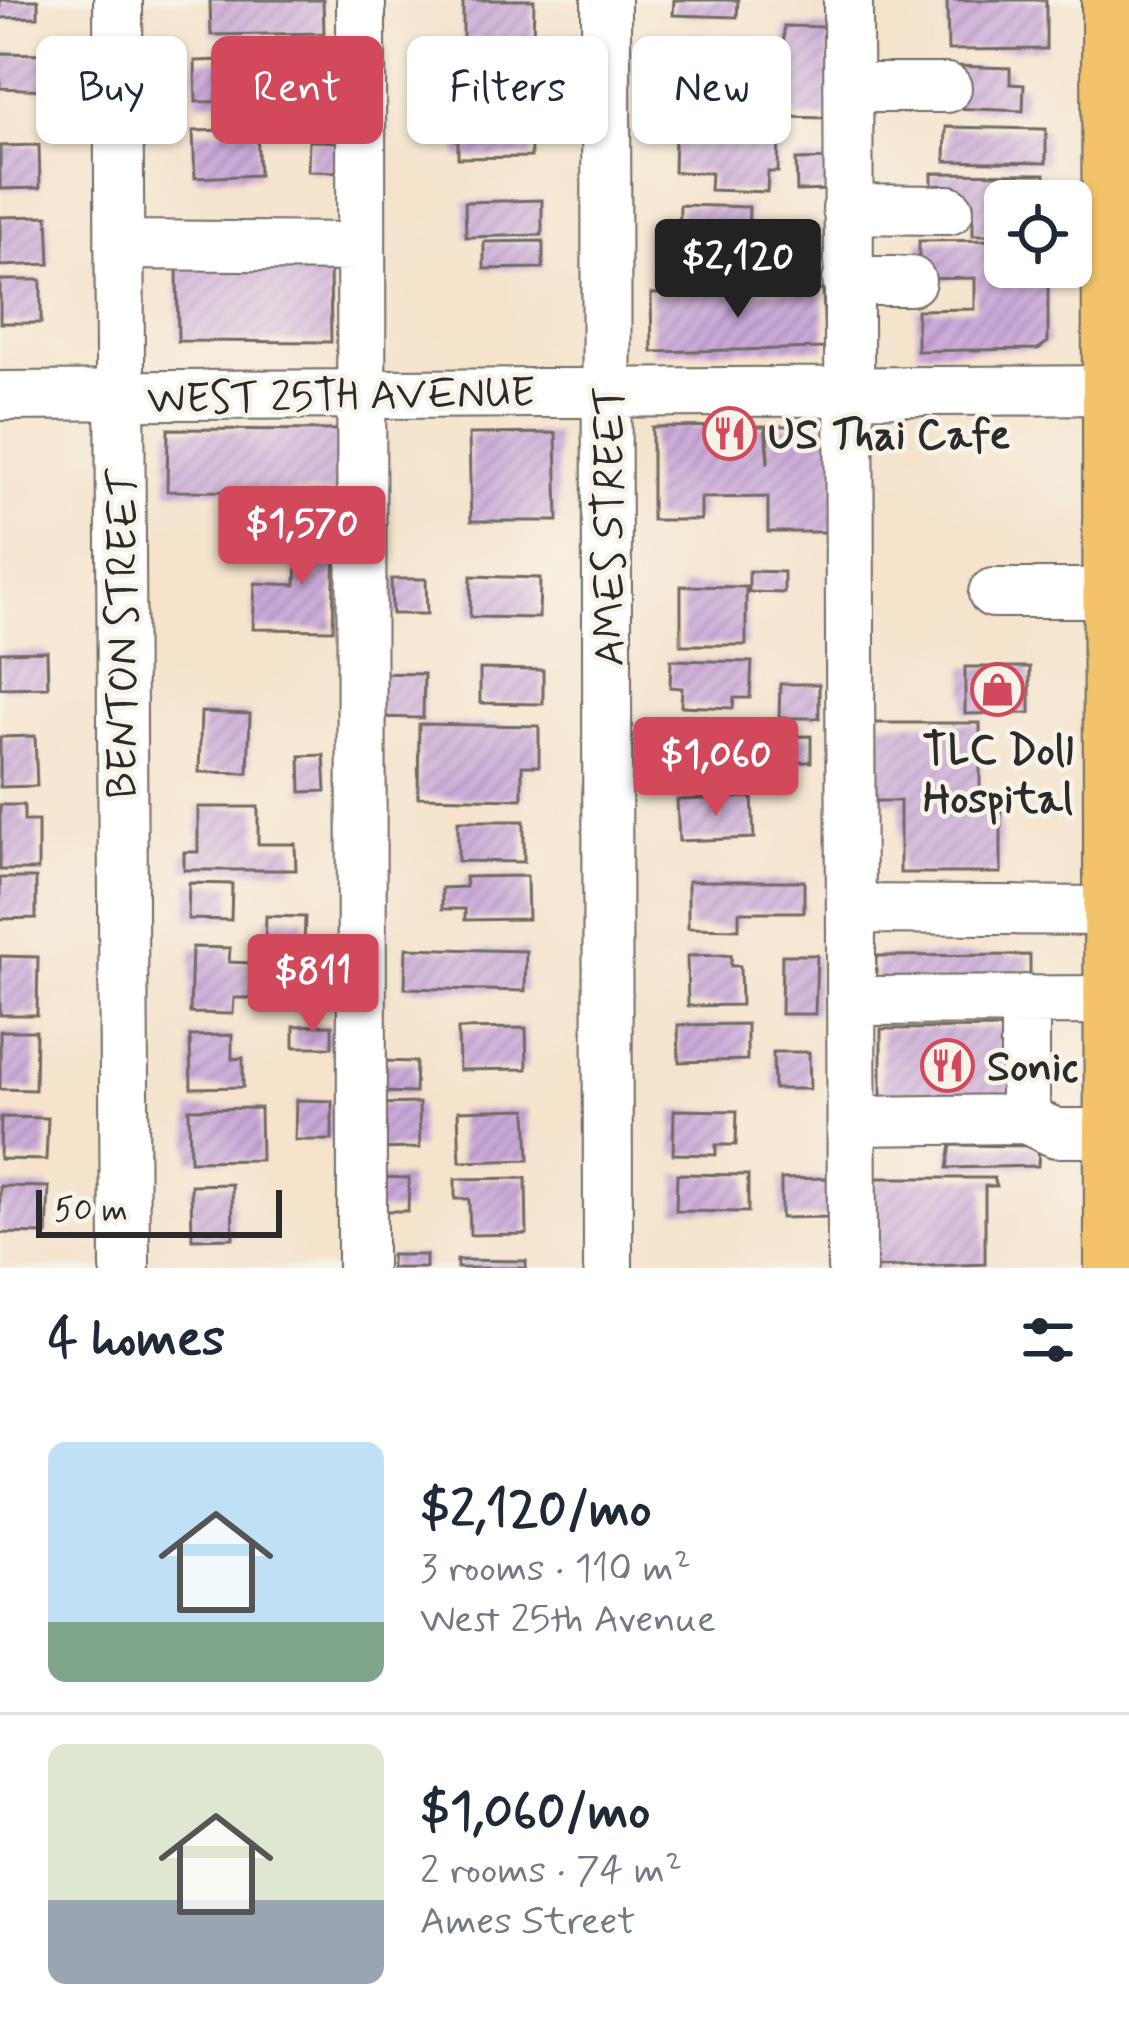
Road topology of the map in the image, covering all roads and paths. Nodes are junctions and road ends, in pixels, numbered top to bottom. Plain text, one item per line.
1 (118, 0) edge
2 (361, 0) edge
3 (606, 0) edge
4 (848, 0) edge
5 (1112, 0) edge
6 (848, 88) junction
7 (947, 88) dead end
8 (848, 209) junction
9 (950, 210) dead end
10 (119, 245) junction
11 (361, 247) junction
12 (1121, 256) edge
13 (848, 281) junction
14 (911, 281) dead end
15 (848, 390) junction
16 (1122, 390) edge
17 (608, 392) junction
18 (361, 394) junction
19 (0, 396) edge
20 (120, 396) junction
21 (993, 593) dead end
22 (1114, 593) junction
23 (851, 909) junction
24 (1114, 911) junction
25 (1025, 999) junction
26 (1114, 1000) junction
27 (851, 1001) junction
28 (1025, 1119) junction
29 (852, 1120) junction
30 (1115, 1132) junction
31 (125, 1268) edge
32 (362, 1268) edge
33 (608, 1268) edge
34 (852, 1268) edge
35 (1115, 1268) edge

1 - 10 street, BENTON STREET
2 - 11 street
3 - 17 street, AMES STREET
4 - 6 street
5 - 12 main road
6 - 7 street
6 - 8 street
8 - 9 street
8 - 13 street
10 - 11 street
10 - 20 street, BENTON STREET
11 - 18 street
12 - 16 main road
13 - 14 street
13 - 15 street
15 - 16 street, WEST 25TH AVENUE
15 - 17 street, WEST 25TH AVENUE
15 - 23 street
16 - 22 main road
17 - 18 street, WEST 25TH AVENUE
17 - 33 street, AMES STREET
18 - 20 street, WEST 25TH AVENUE
18 - 32 street
19 - 20 street, WEST 25TH AVENUE
20 - 31 street, BENTON STREET
21 - 22 street
22 - 24 main road
23 - 24 street
23 - 27 street
24 - 26 main road
25 - 26 street
25 - 27 street
25 - 28 street
26 - 30 main road
27 - 29 street
28 - 29 street
28 - 30 street
29 - 34 street
30 - 35 main road

